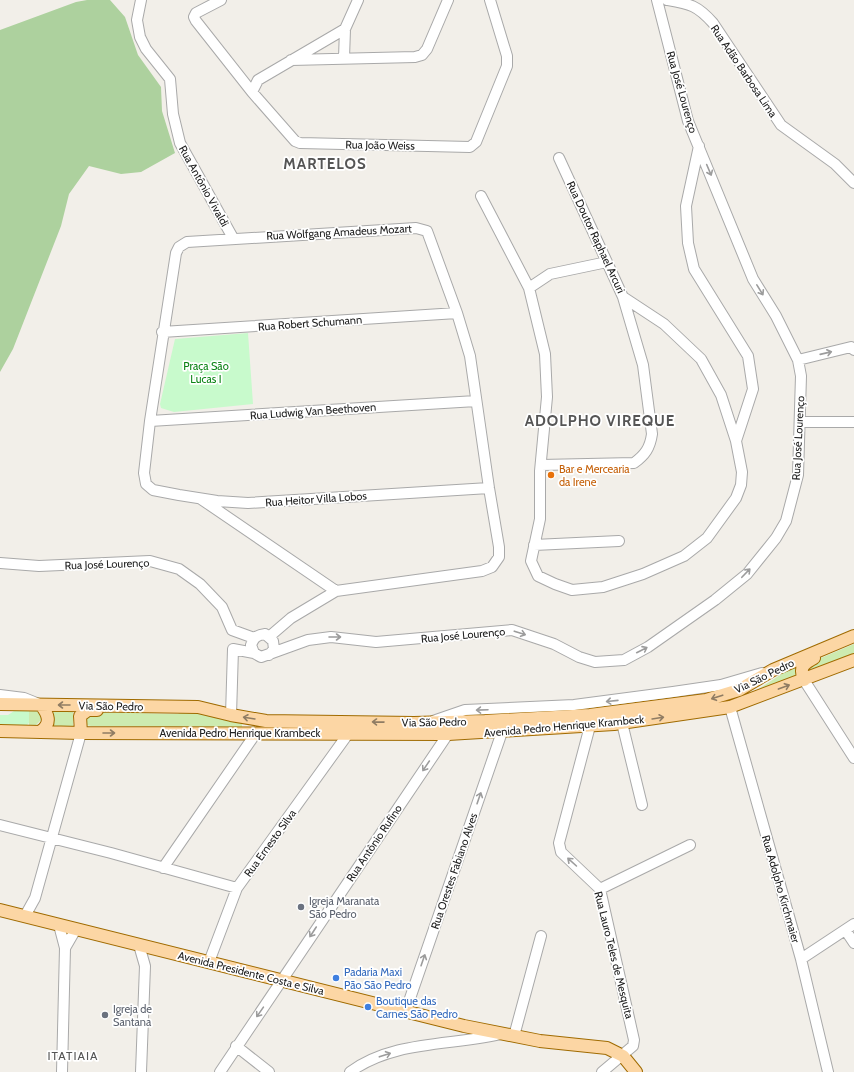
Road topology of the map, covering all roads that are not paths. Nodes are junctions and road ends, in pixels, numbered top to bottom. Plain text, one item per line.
1 (141, 0) edge
2 (222, 0) edge
3 (358, 0) edge
4 (448, 0) edge
5 (490, 0) edge
6 (657, 0) edge
7 (667, 0) edge
8 (345, 29) junction
9 (318, 46) junction
10 (344, 58) junction
11 (318, 59) junction
12 (291, 60) junction
13 (252, 92) junction
14 (699, 146) junction
15 (560, 158) dead end
16 (854, 183) edge
17 (481, 196) dead end
18 (233, 238) junction
19 (606, 262) junction
20 (529, 288) junction
21 (623, 297) junction
22 (457, 313) junction
23 (162, 332) junction
24 (854, 350) edge
25 (798, 360) junction
26 (476, 401) junction
27 (150, 421) junction
28 (801, 422) junction
29 (854, 422) edge
30 (736, 441) junction
31 (541, 465) junction
32 (146, 484) joint
33 (488, 488) junction
34 (201, 499) junction
35 (619, 541) dead end
36 (534, 545) junction
37 (0, 563) edge
38 (336, 591) junction
39 (232, 630) junction
40 (854, 636) edge
41 (254, 638) junction
42 (272, 639) junction
43 (854, 641) edge
44 (297, 644) junction
45 (233, 649) junction
46 (254, 653) junction
47 (269, 655) junction
48 (854, 660) edge
49 (804, 680) junction
50 (0, 695) edge
51 (0, 704) edge
52 (41, 705) junction
53 (181, 707) junction
54 (730, 707) junction
55 (231, 715) junction
56 (622, 723) junction
57 (590, 726) junction
58 (0, 731) edge
59 (41, 731) junction
60 (502, 732) junction
61 (81, 733) junction
62 (256, 733) junction
63 (348, 734) junction
64 (448, 734) junction
65 (854, 758) edge
66 (642, 805) dead end
67 (0, 825) edge
68 (52, 838) junction
69 (690, 845) dead end
70 (163, 868) junction
71 (237, 888) junction
72 (600, 889) junction
73 (35, 898) junction
74 (0, 910) edge
75 (25, 916) junction
76 (38, 919) junction
77 (59, 925) junction
78 (850, 928) edge
79 (76, 929) junction
80 (541, 936) dead end
81 (854, 943) edge
82 (139, 945) junction
83 (65, 948) junction
84 (156, 949) junction
85 (801, 959) junction
86 (209, 962) junction
87 (145, 966) junction
88 (282, 980) junction
89 (406, 1010) junction
90 (508, 1035) junction
91 (236, 1046) junction
92 (623, 1056) junction
93 (62, 1072) edge
94 (141, 1072) edge
95 (220, 1072) edge
96 (269, 1072) edge
97 (350, 1072) edge
98 (602, 1072) edge
99 (636, 1072) edge
100 (828, 1072) edge

1 - 18 street, Rua Antônio Vivaldi
2 - 13 street, Rua João Weiss
3 - 8 street
4 - 10 street
5 - 13 street, Rua João Weiss
6 - 14 street, Rua José Lourenço
7 - 16 street, Rua Adão Barbosa Lima
8 - 9 street
8 - 10 street
9 - 11 street
9 - 12 street
10 - 11 street
11 - 12 street
12 - 13 street
14 -> 25 street, Rua José Lourenço
14 - 30 street
15 - 19 street, Rua Doutor Raphael Arcuri
17 - 20 street, Rua Doutor Raphael Arcuri
18 - 22 street, Rua Wolfgang Amadeus Mozart
18 - 23 street, Rua Wolfgang Amadeus Mozart
19 - 20 street
19 - 21 street, Rua Doutor Raphael Arcuri
20 - 31 street, Rua Doutor Raphael Arcuri
21 - 30 street, Rua Doutor Raphael Arcuri
21 - 31 street
22 - 23 street, Rua Robert Schumann
22 - 26 street, Rua Wolfgang Amadeus Mozart
23 - 27 street, Rua Wolfgang Amadeus Mozart
25 -> 24 street
25 - 28 street, Rua José Lourenço
26 - 27 street, Rua Ludwig Van Beethoven
26 - 33 street, Rua Wolfgang Amadeus Mozart
27 - 32 street, Rua Wolfgang Amadeus Mozart
28 - 29 street
44 -> 28 street, Rua José Lourenço
30 - 36 street, Rua Doutor Raphael Arcuri
31 - 36 street, Rua Doutor Raphael Arcuri
32 - 34 street, Rua Heitor Villa Lobos
33 - 34 street, Rua Heitor Villa Lobos
33 - 38 street, Rua Wolfgang Amadeus Mozart
34 - 38 street
35 - 36 street
37 - 39 street, Rua José Lourenço
38 - 42 street, Rua Wolfgang Amadeus Mozart
39 - 41 street
39 - 45 street
40 -> 55 main road, Via São Pedro
41 - 42 street
41 - 46 street
42 - 44 street, Rua José Lourenço
42 - 47 street
43 - 49 main road
44 - 47 street, Rua José Lourenço
45 - 46 street
45 - 55 street
46 - 47 street
48 - 49 main road, Avenida Pedro Henrique Krambeck
54 -> 49 main road, Avenida Pedro Henrique Krambeck
49 - 65 street
50 - 52 street
51 - 52 main road, Via São Pedro
53 -> 52 main road, Via São Pedro
52 - 59 main road
53 - 55 main road, Via São Pedro
53 - 61 main road
56 -> 54 main road, Avenida Pedro Henrique Krambeck
54 - 85 street, Rua Adolpho Kirchmaier
56 - 57 main road, Avenida Pedro Henrique Krambeck
56 - 66 street
57 - 60 main road, Avenida Pedro Henrique Krambeck
72 -> 57 street, Rua Lauro Teles de Mesquita
58 - 59 main road, Avenida Pedro Henrique Krambeck
59 - 61 main road, Avenida Pedro Henrique Krambeck
60 - 64 main road, Avenida Pedro Henrique Krambeck
89 -> 60 street, Rua Orestes Fabiano Alves
61 -> 62 main road, Avenida Pedro Henrique Krambeck
61 - 68 street
62 - 63 main road, Avenida Pedro Henrique Krambeck
62 - 70 street
63 - 64 main road, Avenida Pedro Henrique Krambeck
63 - 71 street, Rua Ernesto Silva
64 -> 88 street, Rua Antônio Rufino
67 - 68 street
68 - 70 street
68 - 73 street
69 - 72 street
70 - 71 street
71 - 86 street, Rua Ernesto Silva
72 - 92 street, Rua Lauro Teles de Mesquita
73 - 75 street
73 - 76 street
74 - 75 main road, Avenida Presidente Costa e Silva
75 - 76 main road, Avenida Presidente Costa e Silva
76 - 77 main road, Avenida Presidente Costa e Silva
77 - 79 main road, Avenida Presidente Costa e Silva
77 - 83 street
78 - 81 street
78 - 85 street
79 - 82 main road, Avenida Presidente Costa e Silva
79 - 83 street
80 - 90 street
82 - 84 main road, Avenida Presidente Costa e Silva
82 - 87 street
83 - 93 street
84 - 86 main road, Avenida Presidente Costa e Silva
84 - 87 street
85 - 100 street, Rua Adolpho Kirchmaier
86 - 88 main road, Avenida Presidente Costa e Silva
87 - 94 street
88 - 89 main road, Avenida Presidente Costa e Silva
88 -> 91 street, Rua Antônio Rufino
89 - 90 main road, Avenida Presidente Costa e Silva
90 - 92 main road, Avenida Presidente Costa e Silva
97 -> 90 street
91 - 95 street, Rua Antônio Rufino
91 - 96 street
92 - 98 street, Rua Lauro Teles de Mesquita
92 - 99 main road, Avenida Presidente Costa e Silva

